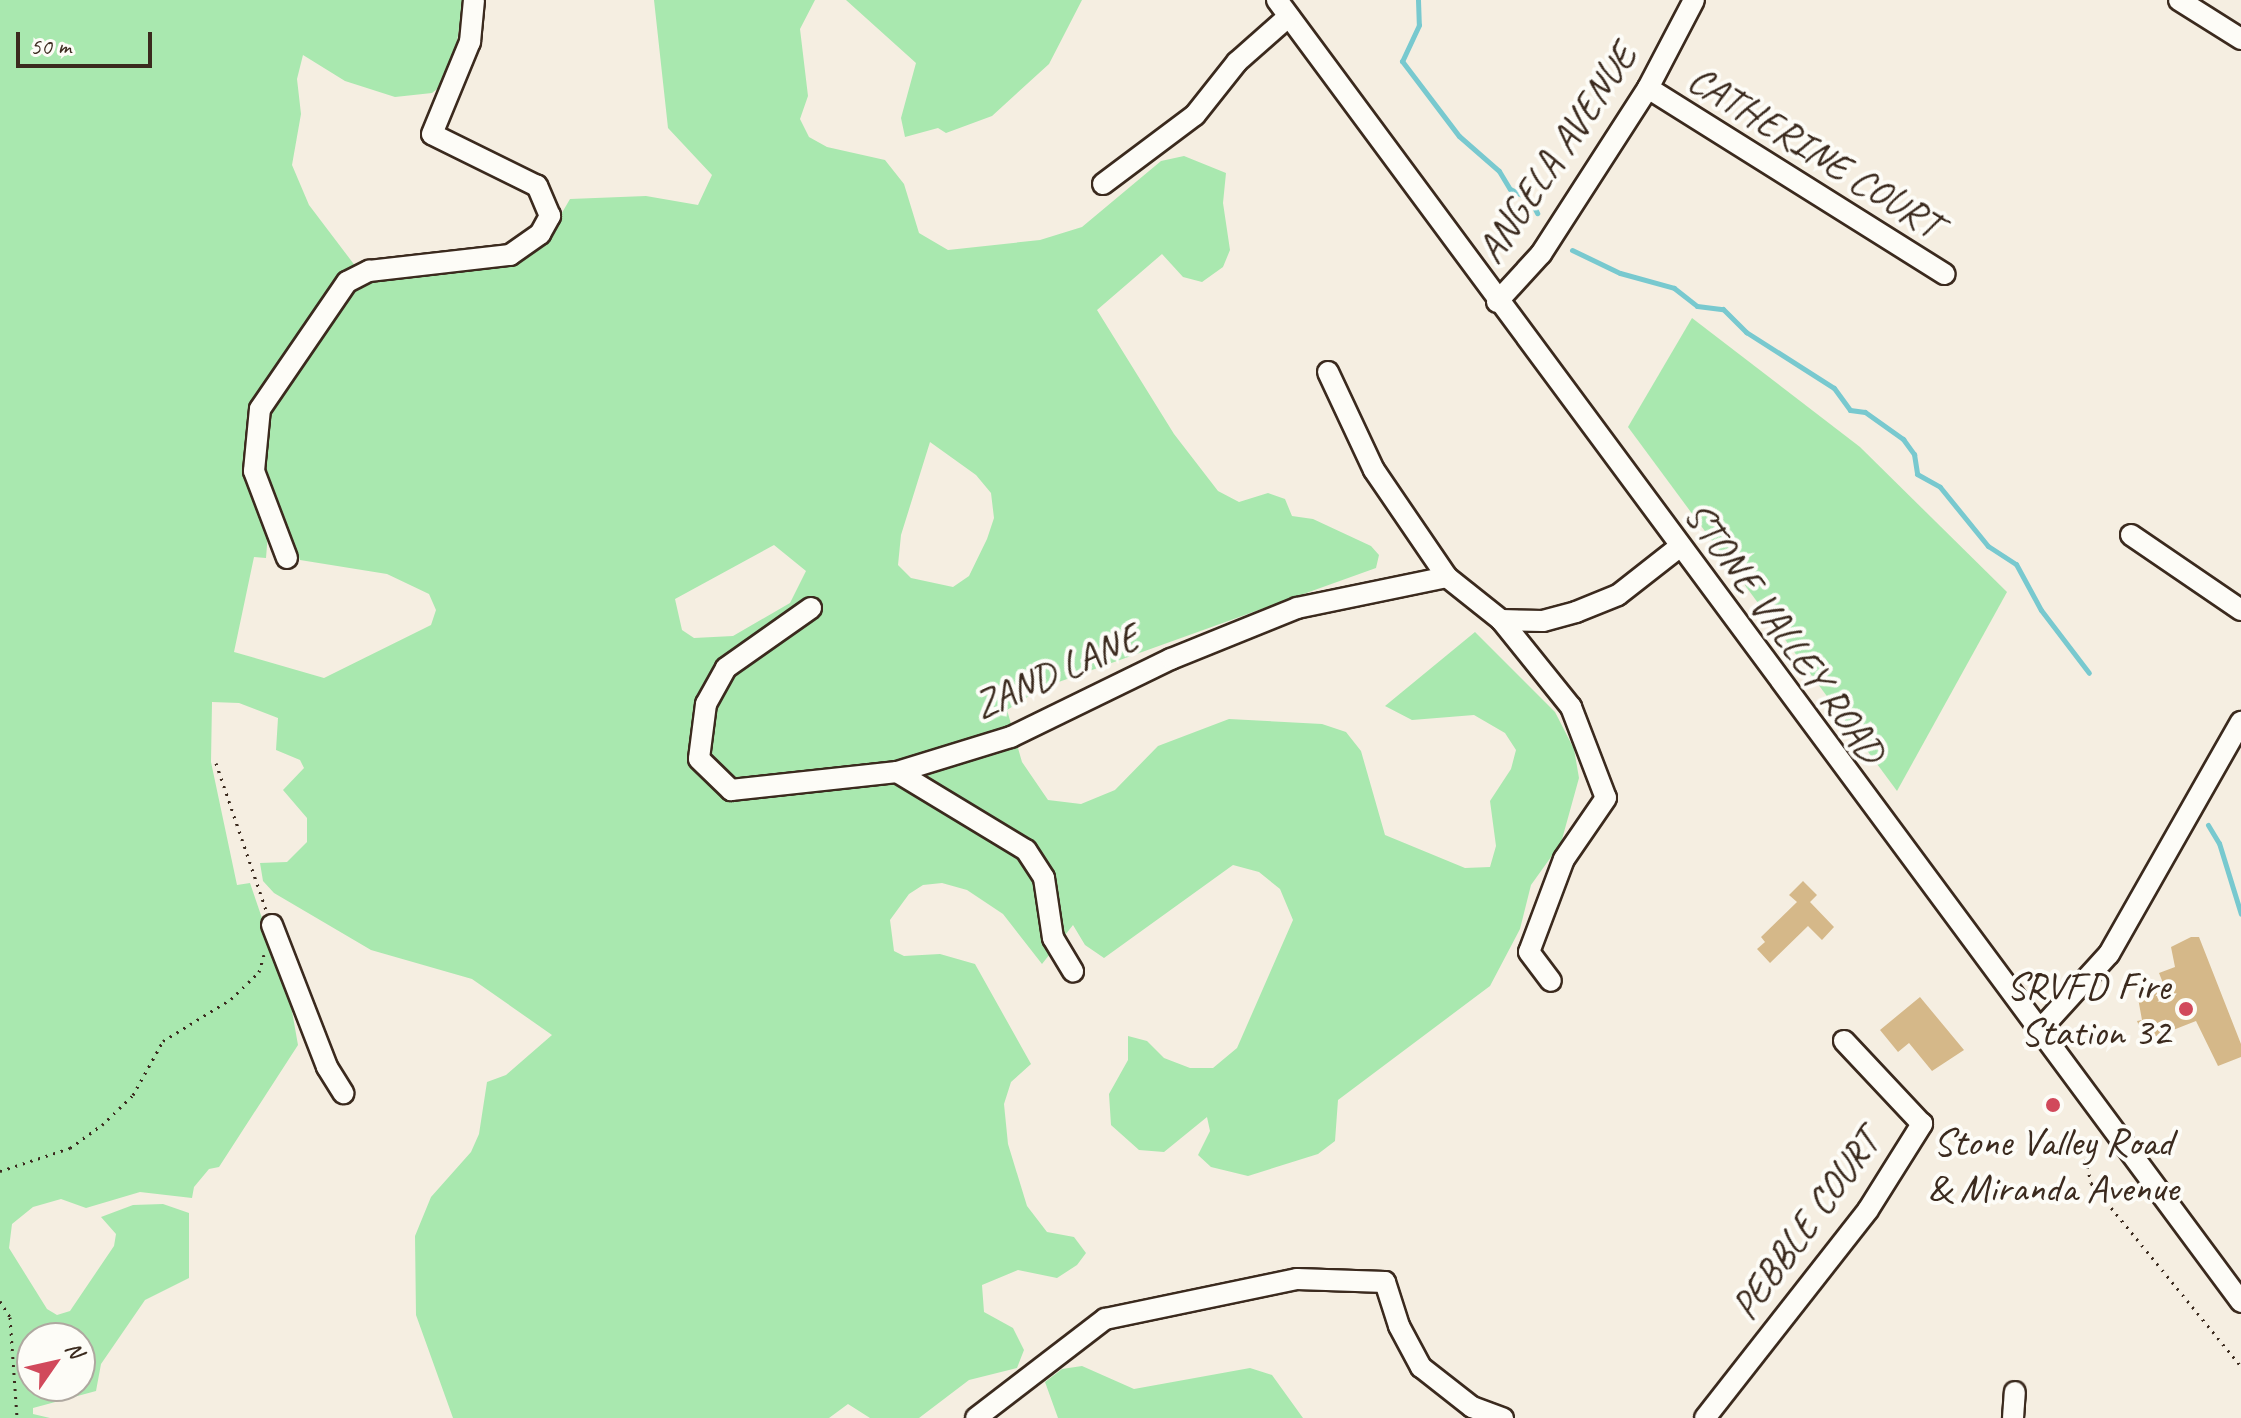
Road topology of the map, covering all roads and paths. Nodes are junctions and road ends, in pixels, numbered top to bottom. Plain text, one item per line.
1 (474, 0) edge
2 (1694, 0) edge
3 (2179, 0) edge
4 (1283, 8) edge
5 (2241, 39) edge
6 (1648, 88) junction
7 (1103, 184) dead end
8 (1944, 274) dead end
9 (1497, 302) junction
10 (1328, 372) dead end
11 (2131, 535) dead end
12 (1678, 548) junction
13 (287, 558) dead end
14 (1447, 577) junction
15 (811, 608) dead end
16 (2241, 610) edge
17 (1501, 620) junction
18 (2241, 724) edge
19 (216, 763) dead end
20 (897, 772) junction
21 (272, 925) junction
22 (1073, 971) dead end
23 (1551, 981) dead end
24 (2038, 1032) junction
25 (1844, 1041) dead end
26 (343, 1093) dead end
27 (2082, 1143) dead end
28 (0, 1171) edge
29 (0, 1301) edge
30 (2241, 1302) edge
31 (2241, 1366) edge
32 (2015, 1392) dead end
33 (17, 1418) edge
34 (976, 1418) edge
35 (1503, 1418) edge
36 (1705, 1418) edge
37 (2013, 1418) edge

1 - 13 street
2 - 6 street, ANGELA AVENUE
3 - 5 street
4 - 7 street
4 - 9 street, STONE VALLEY ROAD
6 - 8 street, CATHERINE COURT
6 - 9 street, ANGELA AVENUE
9 - 12 street, STONE VALLEY ROAD
10 - 14 street
11 - 16 street
12 - 17 street
12 - 24 street, STONE VALLEY ROAD
14 - 17 street
14 - 20 street, ZAND LANE
15 - 20 street, ZAND LANE
17 - 23 street
18 - 24 street
19 - 21 path
20 - 22 street
21 - 26 street
21 - 28 path
24 - 30 street, STONE VALLEY ROAD
25 - 36 street, PEBBLE COURT
27 - 31 path
29 - 33 path
32 - 37 street
34 - 35 street

